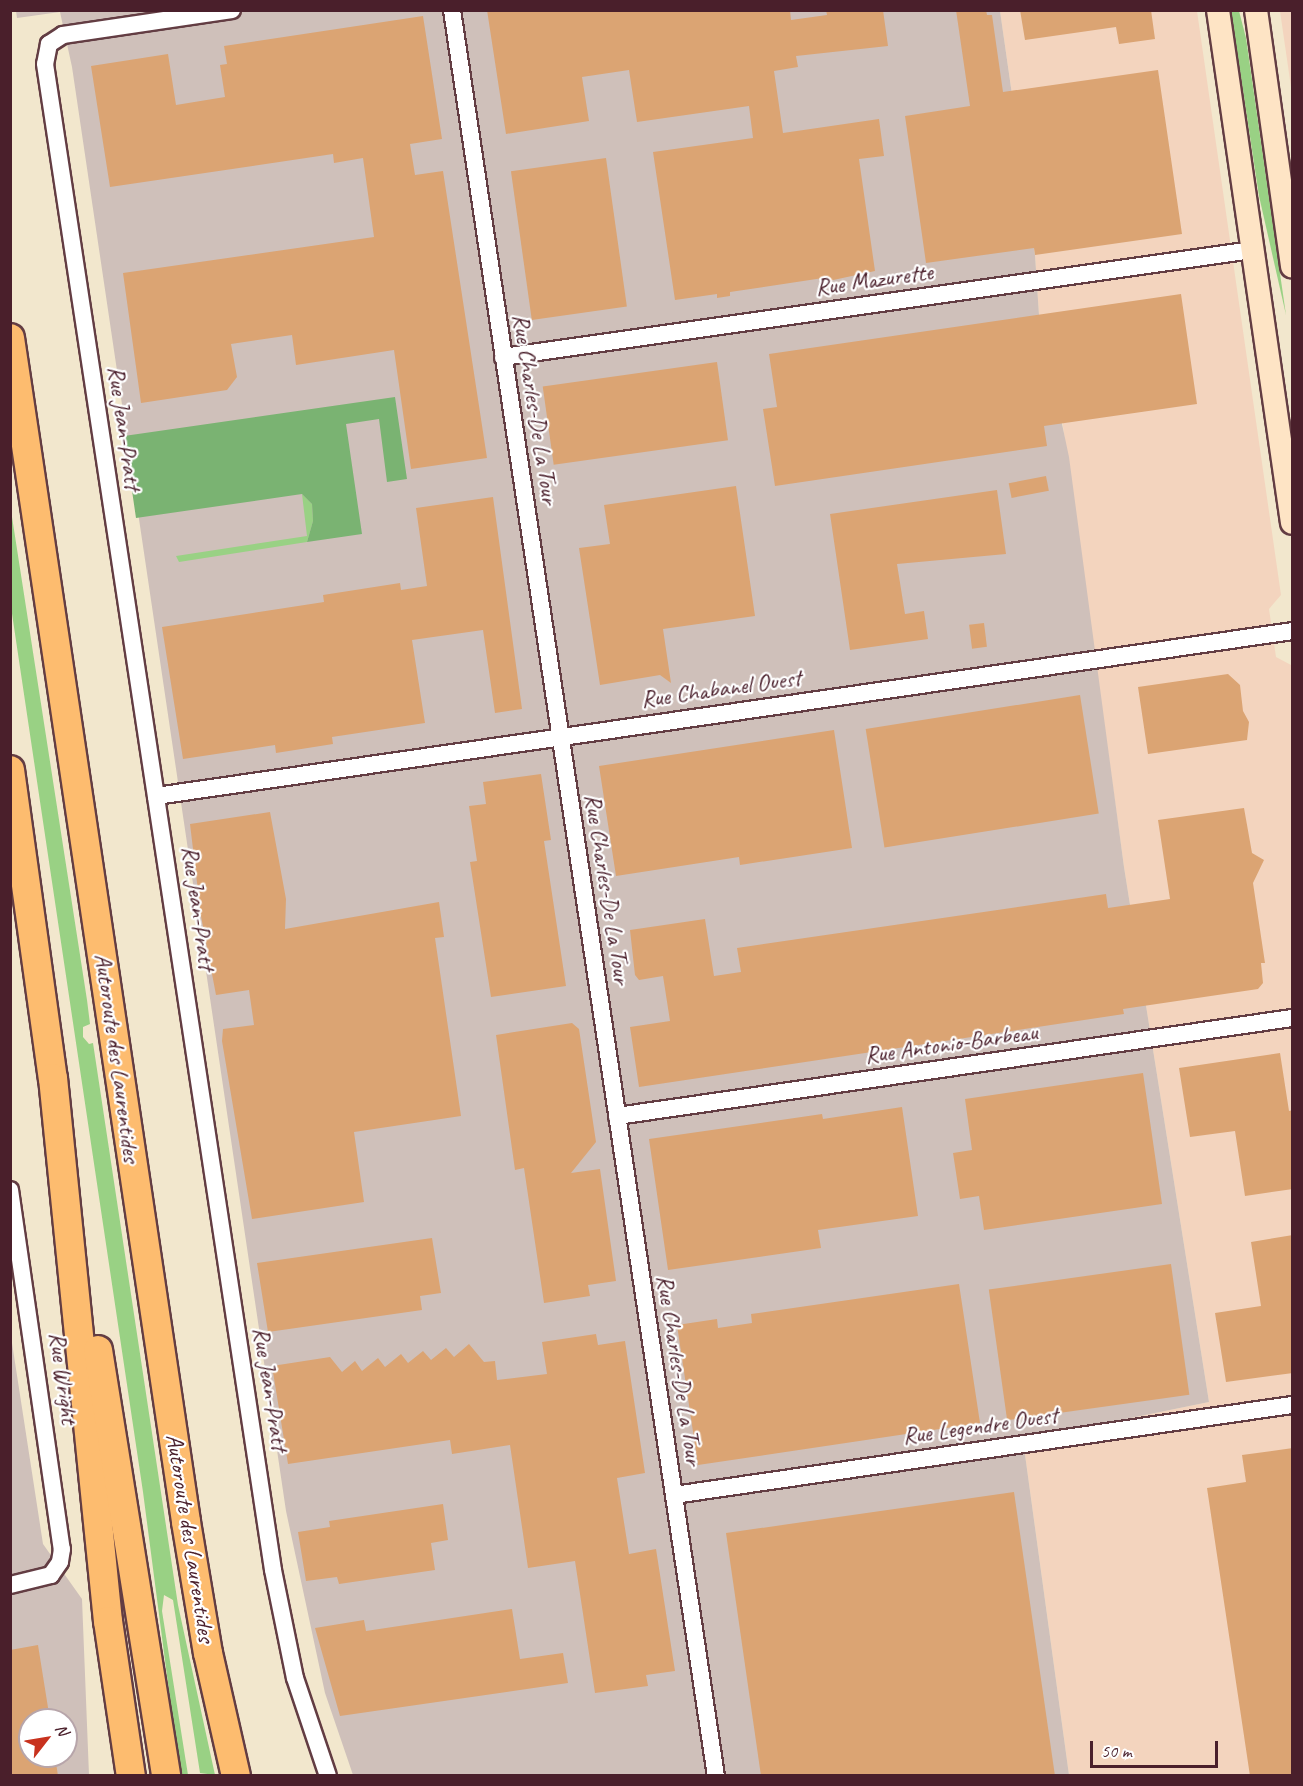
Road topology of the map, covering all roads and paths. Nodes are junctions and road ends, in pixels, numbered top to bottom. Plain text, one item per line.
1 (232, 10) edge
2 (452, 10) edge
3 (1218, 10) edge
4 (1256, 10) edge
5 (1252, 250) junction
6 (1293, 266) edge
7 (10, 338) edge
8 (503, 357) junction
9 (1293, 523) edge
10 (1293, 631) edge
11 (560, 736) junction
12 (10, 770) edge
13 (156, 796) junction
14 (1293, 1018) edge
15 (53, 1078) junction
16 (617, 1116) junction
17 (10, 1190) edge
18 (1293, 1404) edge
19 (674, 1495) junction
20 (10, 1585) edge
21 (214, 1682) junction
22 (131, 1776) edge
23 (166, 1776) edge
24 (236, 1776) edge
25 (255, 1776) edge
26 (328, 1776) edge
27 (716, 1776) edge

1 - 13 street, Rue Jean-Pratt
2 - 8 street, Rue Charles-De La Tour
3 - 5 main road
4 - 6 main road
5 - 8 street, Rue Mazurette
5 - 9 main road
7 - 21 highway, Autoroute des Laurentides
8 - 11 street, Rue Charles-De La Tour
10 - 11 street, Rue Chabanel Ouest
11 - 13 street, Rue Chabanel Ouest
11 - 16 street, Rue Charles-De La Tour
12 - 15 highway
13 - 26 street, Rue Jean-Pratt
14 - 16 street, Rue Antonio-Barbeau
15 - 22 highway
15 - 23 highway
16 - 19 street, Rue Charles-De La Tour
17 - 20 street, Rue Wright
18 - 19 street, Rue Legendre Ouest
19 - 27 street, Rue Charles-De La Tour
21 - 24 highway, Autoroute des Laurentides
21 - 25 highway

